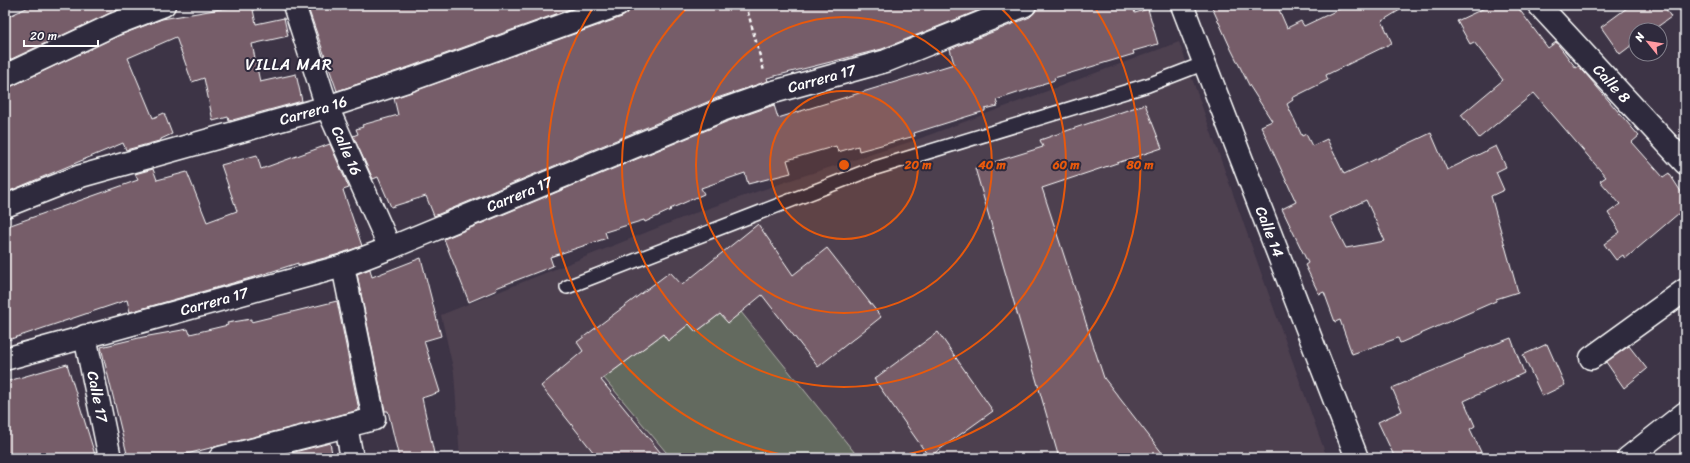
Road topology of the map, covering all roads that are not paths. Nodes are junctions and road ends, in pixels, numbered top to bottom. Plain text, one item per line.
1 (164, 5) edge
2 (294, 5) edge
3 (618, 5) edge
4 (1025, 5) edge
5 (1182, 5) edge
6 (1539, 5) edge
7 (1205, 63) junction
8 (5, 76) edge
9 (327, 107) junction
10 (1685, 163) edge
11 (5, 206) edge
12 (390, 248) junction
13 (343, 266) junction
14 (567, 287) dead end
15 (1685, 290) edge
16 (85, 336) junction
17 (1591, 358) dead end
18 (5, 359) edge
19 (1685, 413) edge
20 (346, 426) junction
21 (110, 458) edge
22 (220, 458) edge
23 (352, 458) edge
24 (1358, 458) edge
25 (1628, 458) edge

1 - 8 street
2 - 9 street, Calle 16
3 - 9 street, Carrera 16
4 - 12 street, Carrera 17
5 - 7 street, Calle 14
6 - 10 street, Calle 8
7 - 14 lane
7 - 24 street, Calle 14
9 - 11 street, Carrera 16
9 - 12 street, Calle 16
12 - 13 street, Carrera 17
13 - 16 street, Carrera 17
13 - 20 street
15 - 17 street
16 - 18 street, Carrera 17
16 - 21 street, Calle 17
19 - 25 street
20 - 22 street
20 - 23 street

